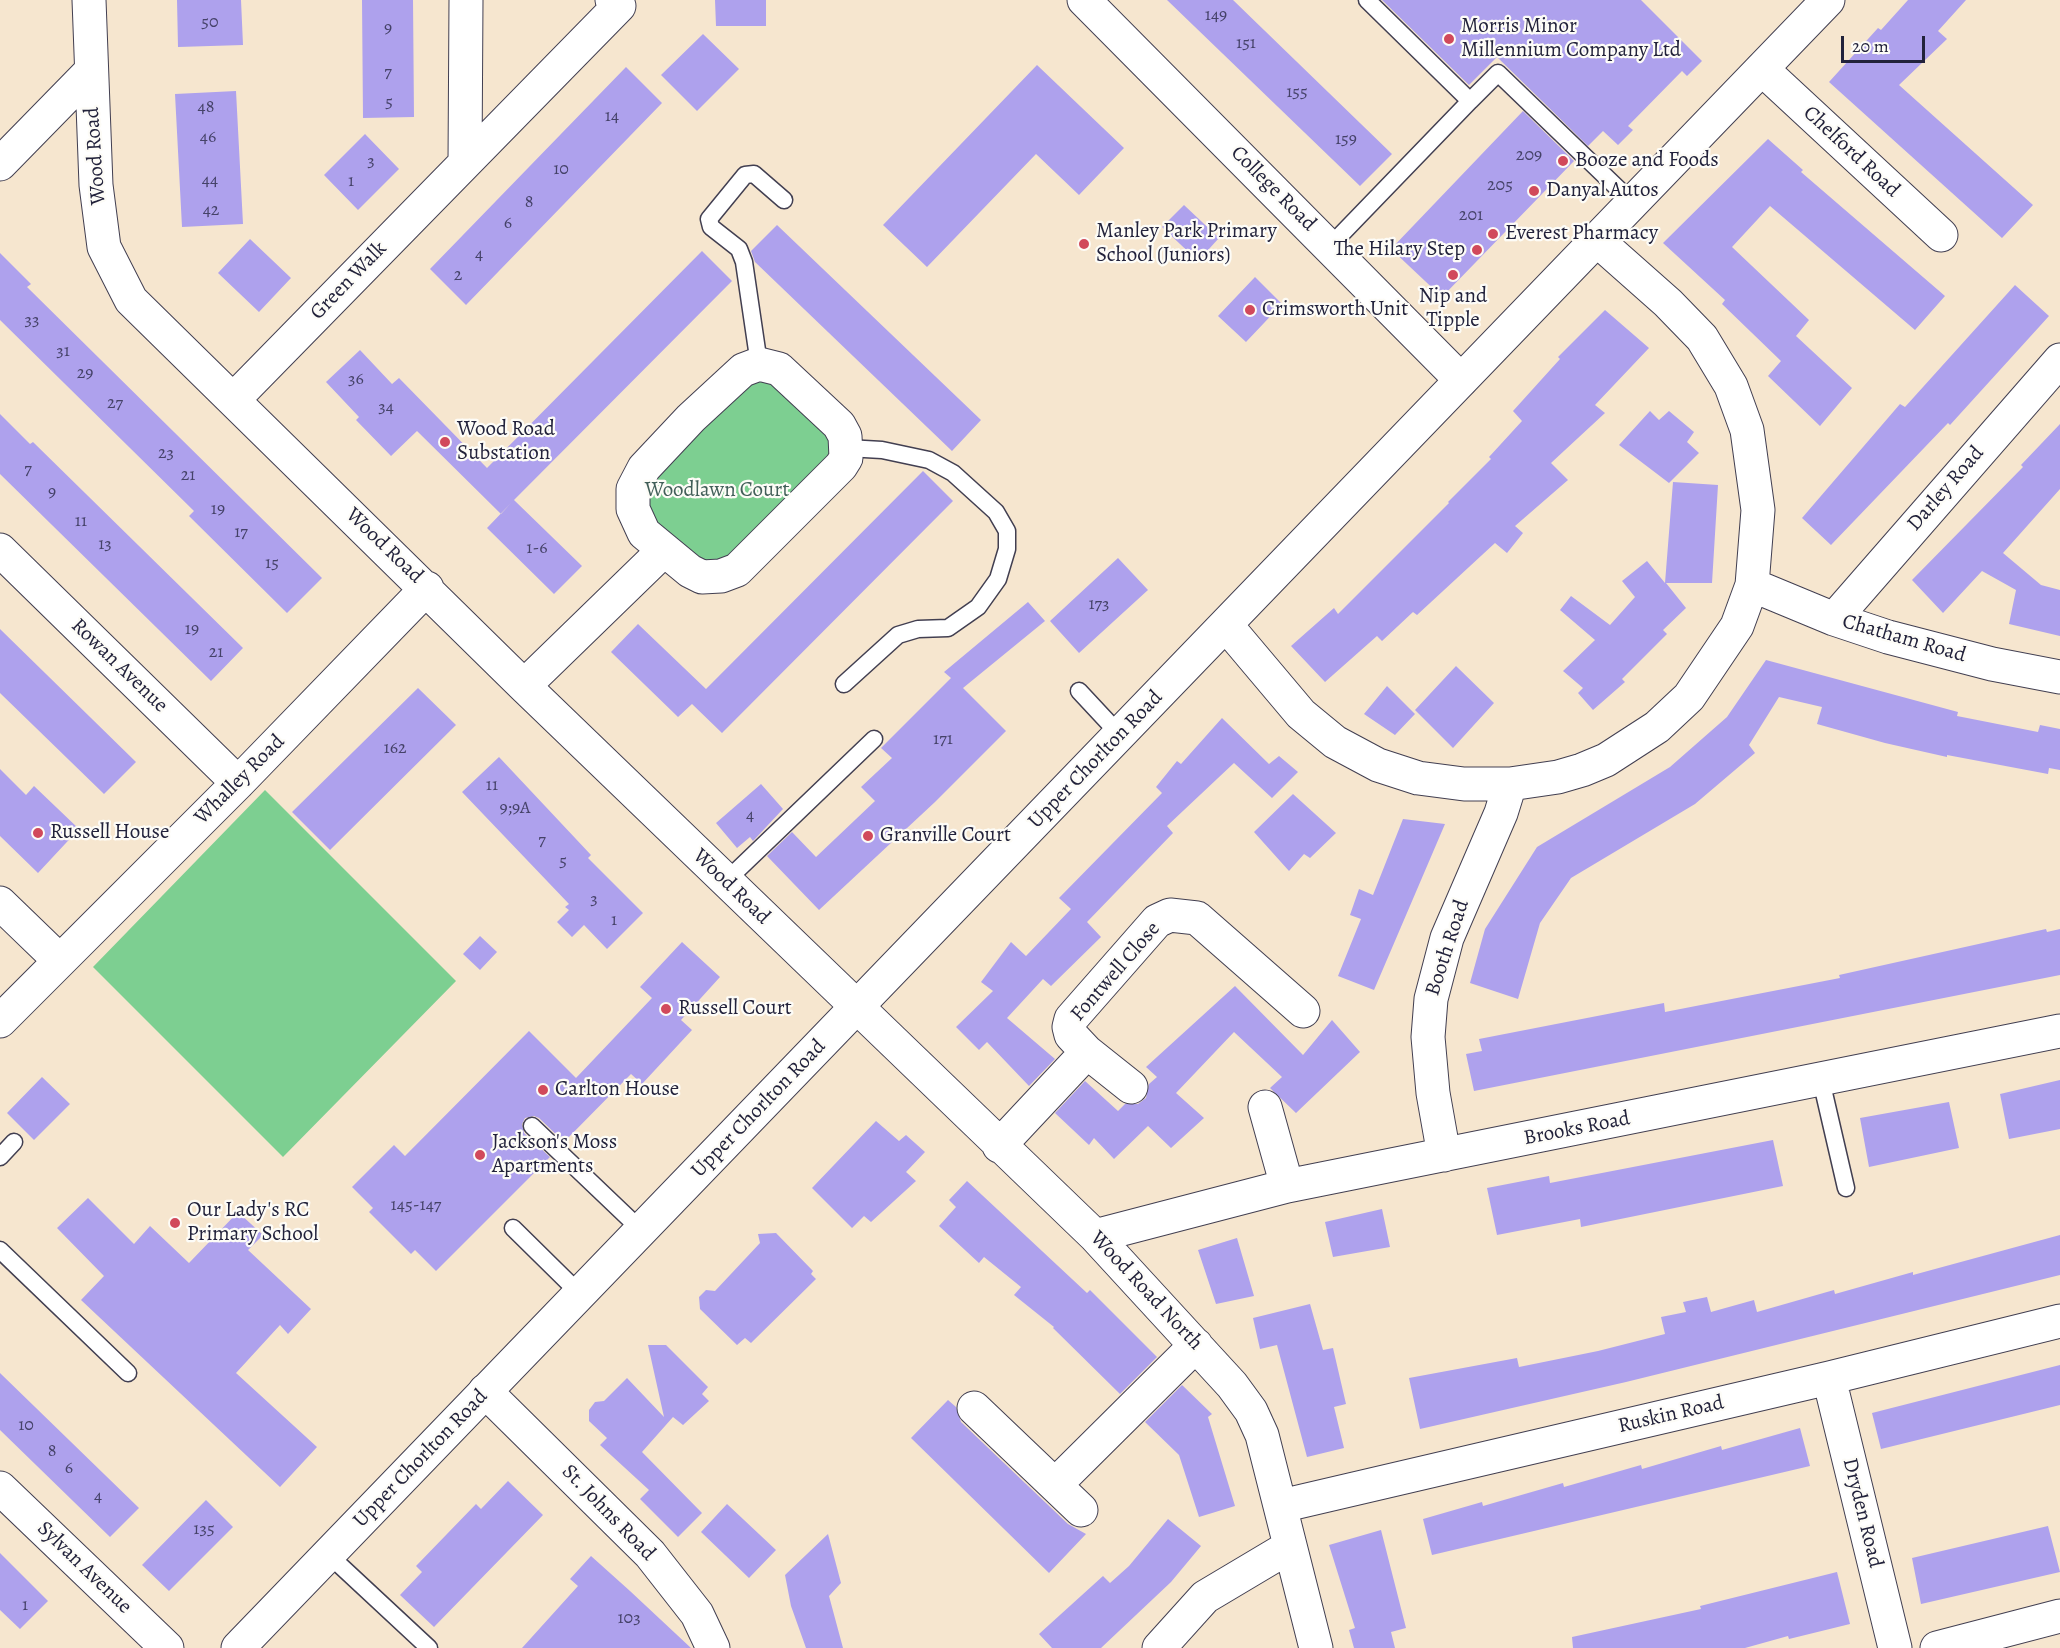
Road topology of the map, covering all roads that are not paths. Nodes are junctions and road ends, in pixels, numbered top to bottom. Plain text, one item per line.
1 (89, 0) edge
2 (466, 0) edge
3 (612, 0) edge
4 (1084, 0) edge
5 (1367, 0) edge
6 (1828, 0) edge
7 (1762, 69) junction
8 (91, 71) junction
9 (1470, 101) junction
10 (465, 163) junction
11 (0, 164) edge
12 (784, 200) dead end
13 (1633, 203) junction
14 (1941, 236) dead end
15 (1598, 241) junction
16 (1330, 246) junction
17 (2060, 360) edge
18 (759, 364) junction
19 (1461, 380) junction
20 (234, 399) junction
21 (847, 448) junction
22 (0, 550) edge
23 (663, 551) junction
24 (1752, 585) junction
25 (427, 588) junction
26 (1834, 619) junction
27 (1226, 625) junction
28 (2060, 677) edge
29 (844, 684) dead end
30 (524, 686) junction
31 (1079, 691) dead end
32 (1120, 735) junction
33 (874, 739) dead end
34 (238, 783) junction
35 (1510, 784) junction
36 (726, 881) junction
37 (0, 903) edge
38 (59, 960) junction
39 (856, 1008) junction
40 (1303, 1011) dead end
41 (0, 1021) edge
42 (2060, 1031) edge
43 (1087, 1052) junction
44 (1821, 1080) junction
45 (1131, 1087) dead end
46 (1265, 1107) dead end
47 (532, 1126) dead end
48 (14, 1142) dead end
49 (999, 1146) junction
50 (1444, 1155) junction
51 (0, 1157) edge
52 (1287, 1186) junction
53 (1846, 1188) dead end
54 (513, 1228) dead end
55 (641, 1230) junction
56 (1095, 1236) junction
57 (0, 1250) edge
58 (580, 1294) junction
59 (2060, 1321) edge
60 (1196, 1345) junction
61 (128, 1373) dead end
62 (1829, 1378) junction
63 (485, 1391) junction
64 (974, 1408) dead end
65 (1055, 1485) junction
66 (0, 1488) edge
67 (1281, 1506) junction
68 (1081, 1510) dead end
69 (1289, 1547) junction
70 (329, 1555) junction
71 (2060, 1616) edge
72 (167, 1648) edge
73 (238, 1648) edge
74 (429, 1648) edge
75 (713, 1648) edge
76 (1159, 1648) edge
77 (1316, 1648) edge
78 (1895, 1648) edge
79 (1937, 1648) edge

1 - 8 street, Wood Road
2 - 10 street
3 - 10 street, Green Walk
4 - 16 street, College Road
5 - 9 lane
6 - 7 street, Upper Chorlton Road
7 - 13 street, Upper Chorlton Road
7 - 14 street, Chelford Road
8 - 11 street
8 - 20 street, Wood Road
9 - 13 lane
9 - 16 lane
10 - 20 street, Green Walk
12 - 18 lane
13 - 15 street, Upper Chorlton Road
15 - 19 street, Upper Chorlton Road
15 - 24 street
16 - 19 street, College Road
17 - 26 street, Darley Road
18 - 21 street
18 - 23 street
19 - 27 street, Upper Chorlton Road
20 - 25 street, Wood Road
21 - 23 street
21 - 29 lane
22 - 34 street, Rowan Avenue
23 - 30 street
24 - 26 street, Chatham Road
24 - 35 street
25 - 30 street, Wood Road
25 - 34 street, Whalley Road
26 - 28 street, Chatham Road
27 - 32 street, Upper Chorlton Road
27 - 35 street
30 - 36 street, Wood Road
31 - 32 lane
32 - 39 street, Upper Chorlton Road
33 - 36 lane
34 - 38 street, Whalley Road
35 - 50 street, Booth Road
36 - 39 street, Wood Road
37 - 38 street
38 - 41 street, Whalley Road
39 - 49 street, Wood Road North
39 - 55 street, Upper Chorlton Road
40 - 43 street, Fontwell Close
42 - 44 street, Brooks Road
43 - 45 street, Fontwell Close
43 - 49 street, Fontwell Close
44 - 50 street, Brooks Road
44 - 53 lane
46 - 52 street
47 - 55 lane
48 - 51 lane
49 - 56 street, Wood Road North
50 - 52 street, Brooks Road
52 - 56 street, Brooks Road
54 - 58 lane
55 - 58 street, Upper Chorlton Road
56 - 60 street, Wood Road North
57 - 61 lane
58 - 63 street, Upper Chorlton Road
59 - 62 street, Ruskin Road
60 - 65 street
60 - 67 street, Wood Road North
62 - 67 street, Ruskin Road
62 - 78 street, Dryden Road
63 - 70 street, Upper Chorlton Road
63 - 75 street, St. Johns Road
64 - 65 street
65 - 68 street
66 - 72 street, Sylvan Avenue
67 - 69 street, Wood Road North
69 - 76 street
69 - 77 street, Wood Road North
70 - 73 street, Upper Chorlton Road
70 - 74 lane
71 - 79 street

